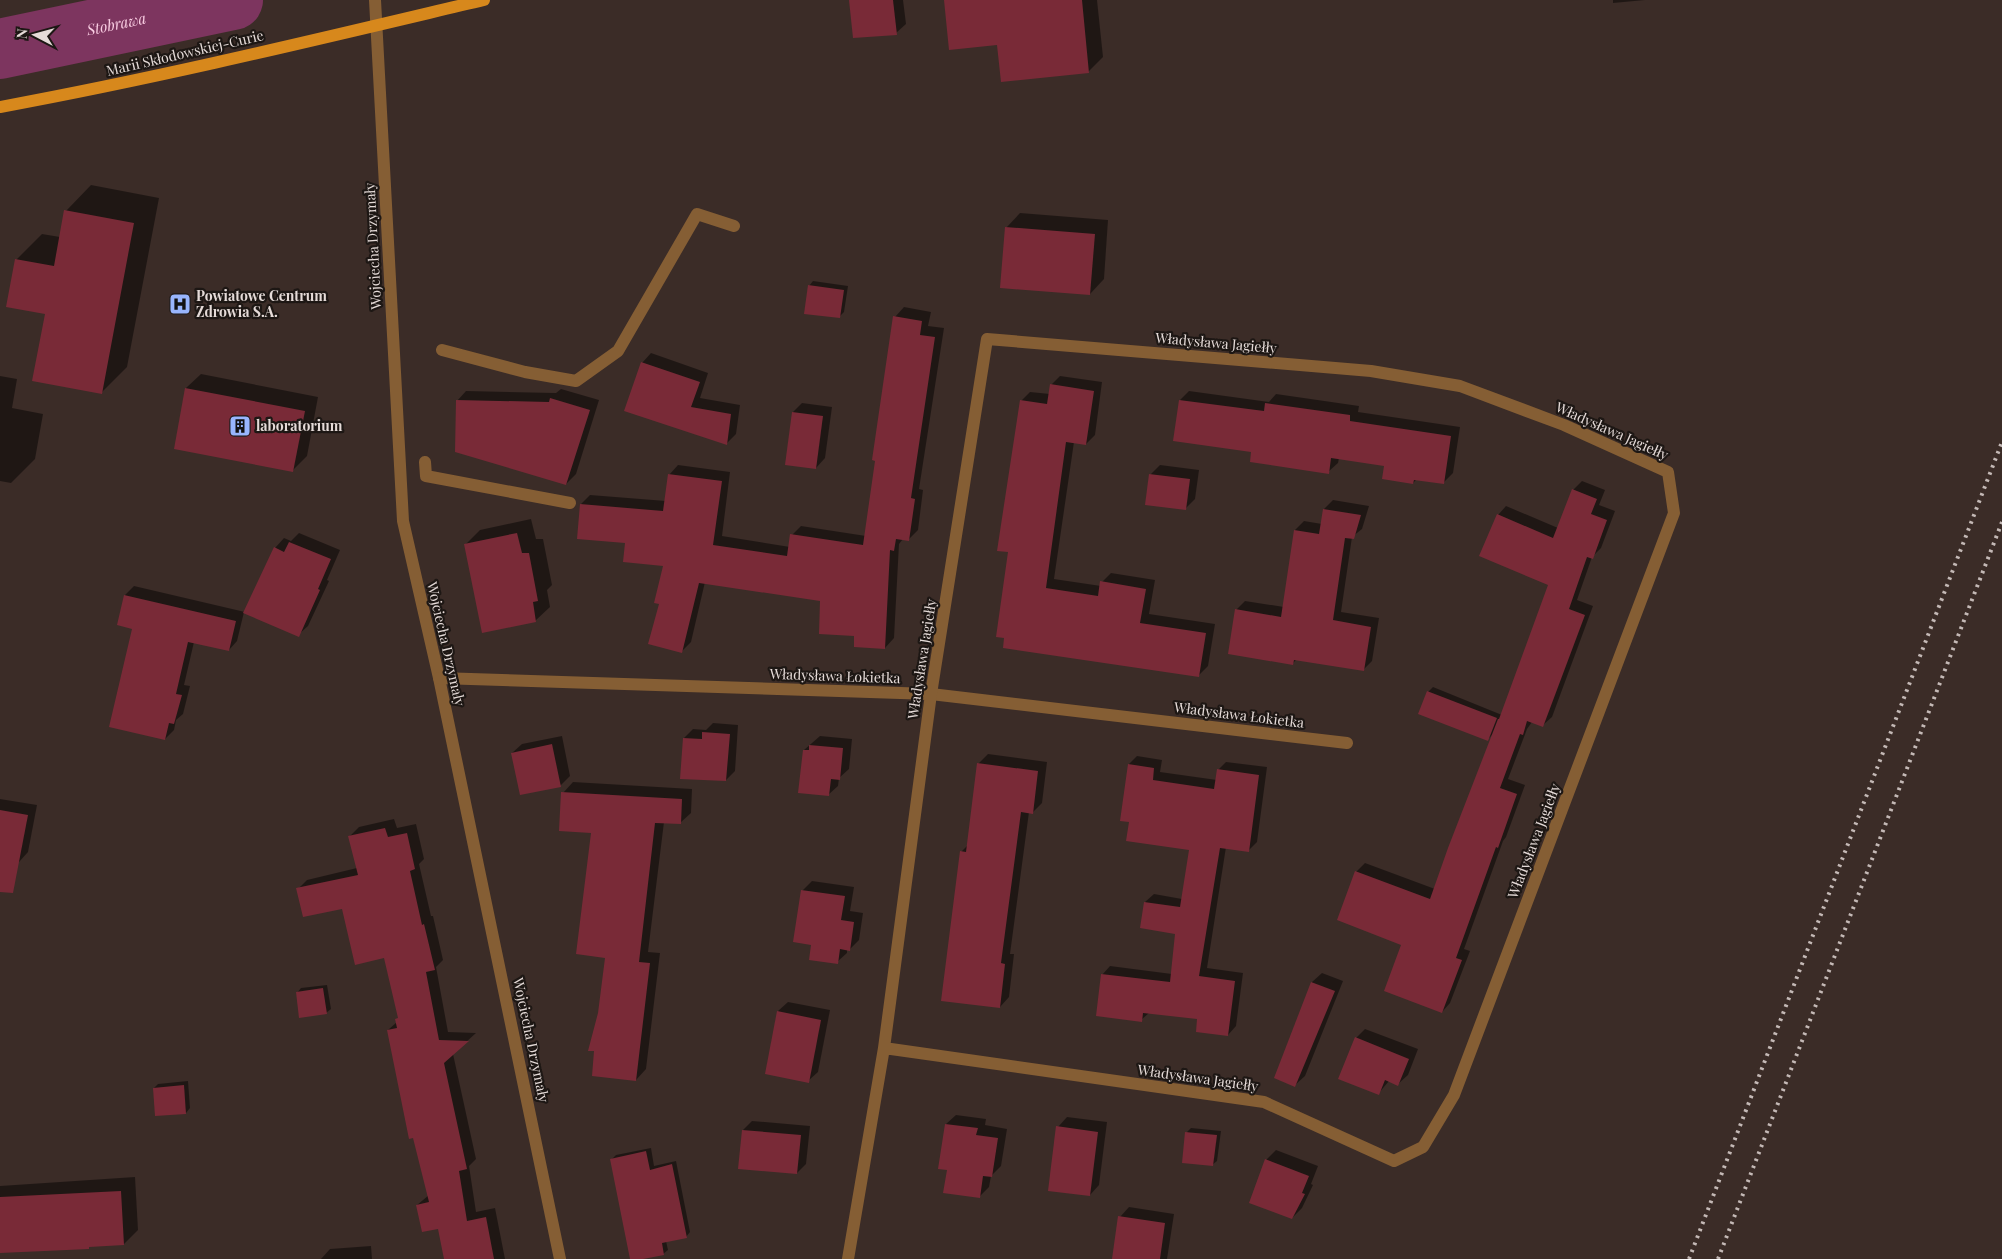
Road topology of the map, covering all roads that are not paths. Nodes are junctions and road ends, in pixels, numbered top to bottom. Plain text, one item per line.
1 (375, 0) edge
2 (484, 0) edge
3 (376, 26) junction
4 (0, 107) edge
5 (734, 226) dead end
6 (442, 350) dead end
7 (425, 462) dead end
8 (570, 502) dead end
9 (439, 678) junction
10 (931, 694) junction
11 (1347, 742) dead end
12 (884, 1048) junction
13 (560, 1259) edge
14 (848, 1259) edge

1 - 3 street, Wojciecha Drzymały
2 - 3 main road, Marii Skłodowskiej-Curie
3 - 4 main road, Marii Skłodowskiej-Curie
3 - 9 street, Wojciecha Drzymały
5 - 6 street
7 - 8 street
9 - 10 street, Władysława Łokietka
9 - 13 street, Wojciecha Drzymały
10 - 11 street, Władysława Łokietka
10 - 12 street, Władysława Jagiełły
10 - 12 street, Władysława Jagiełły
12 - 14 street, Władysława Jagiełły

